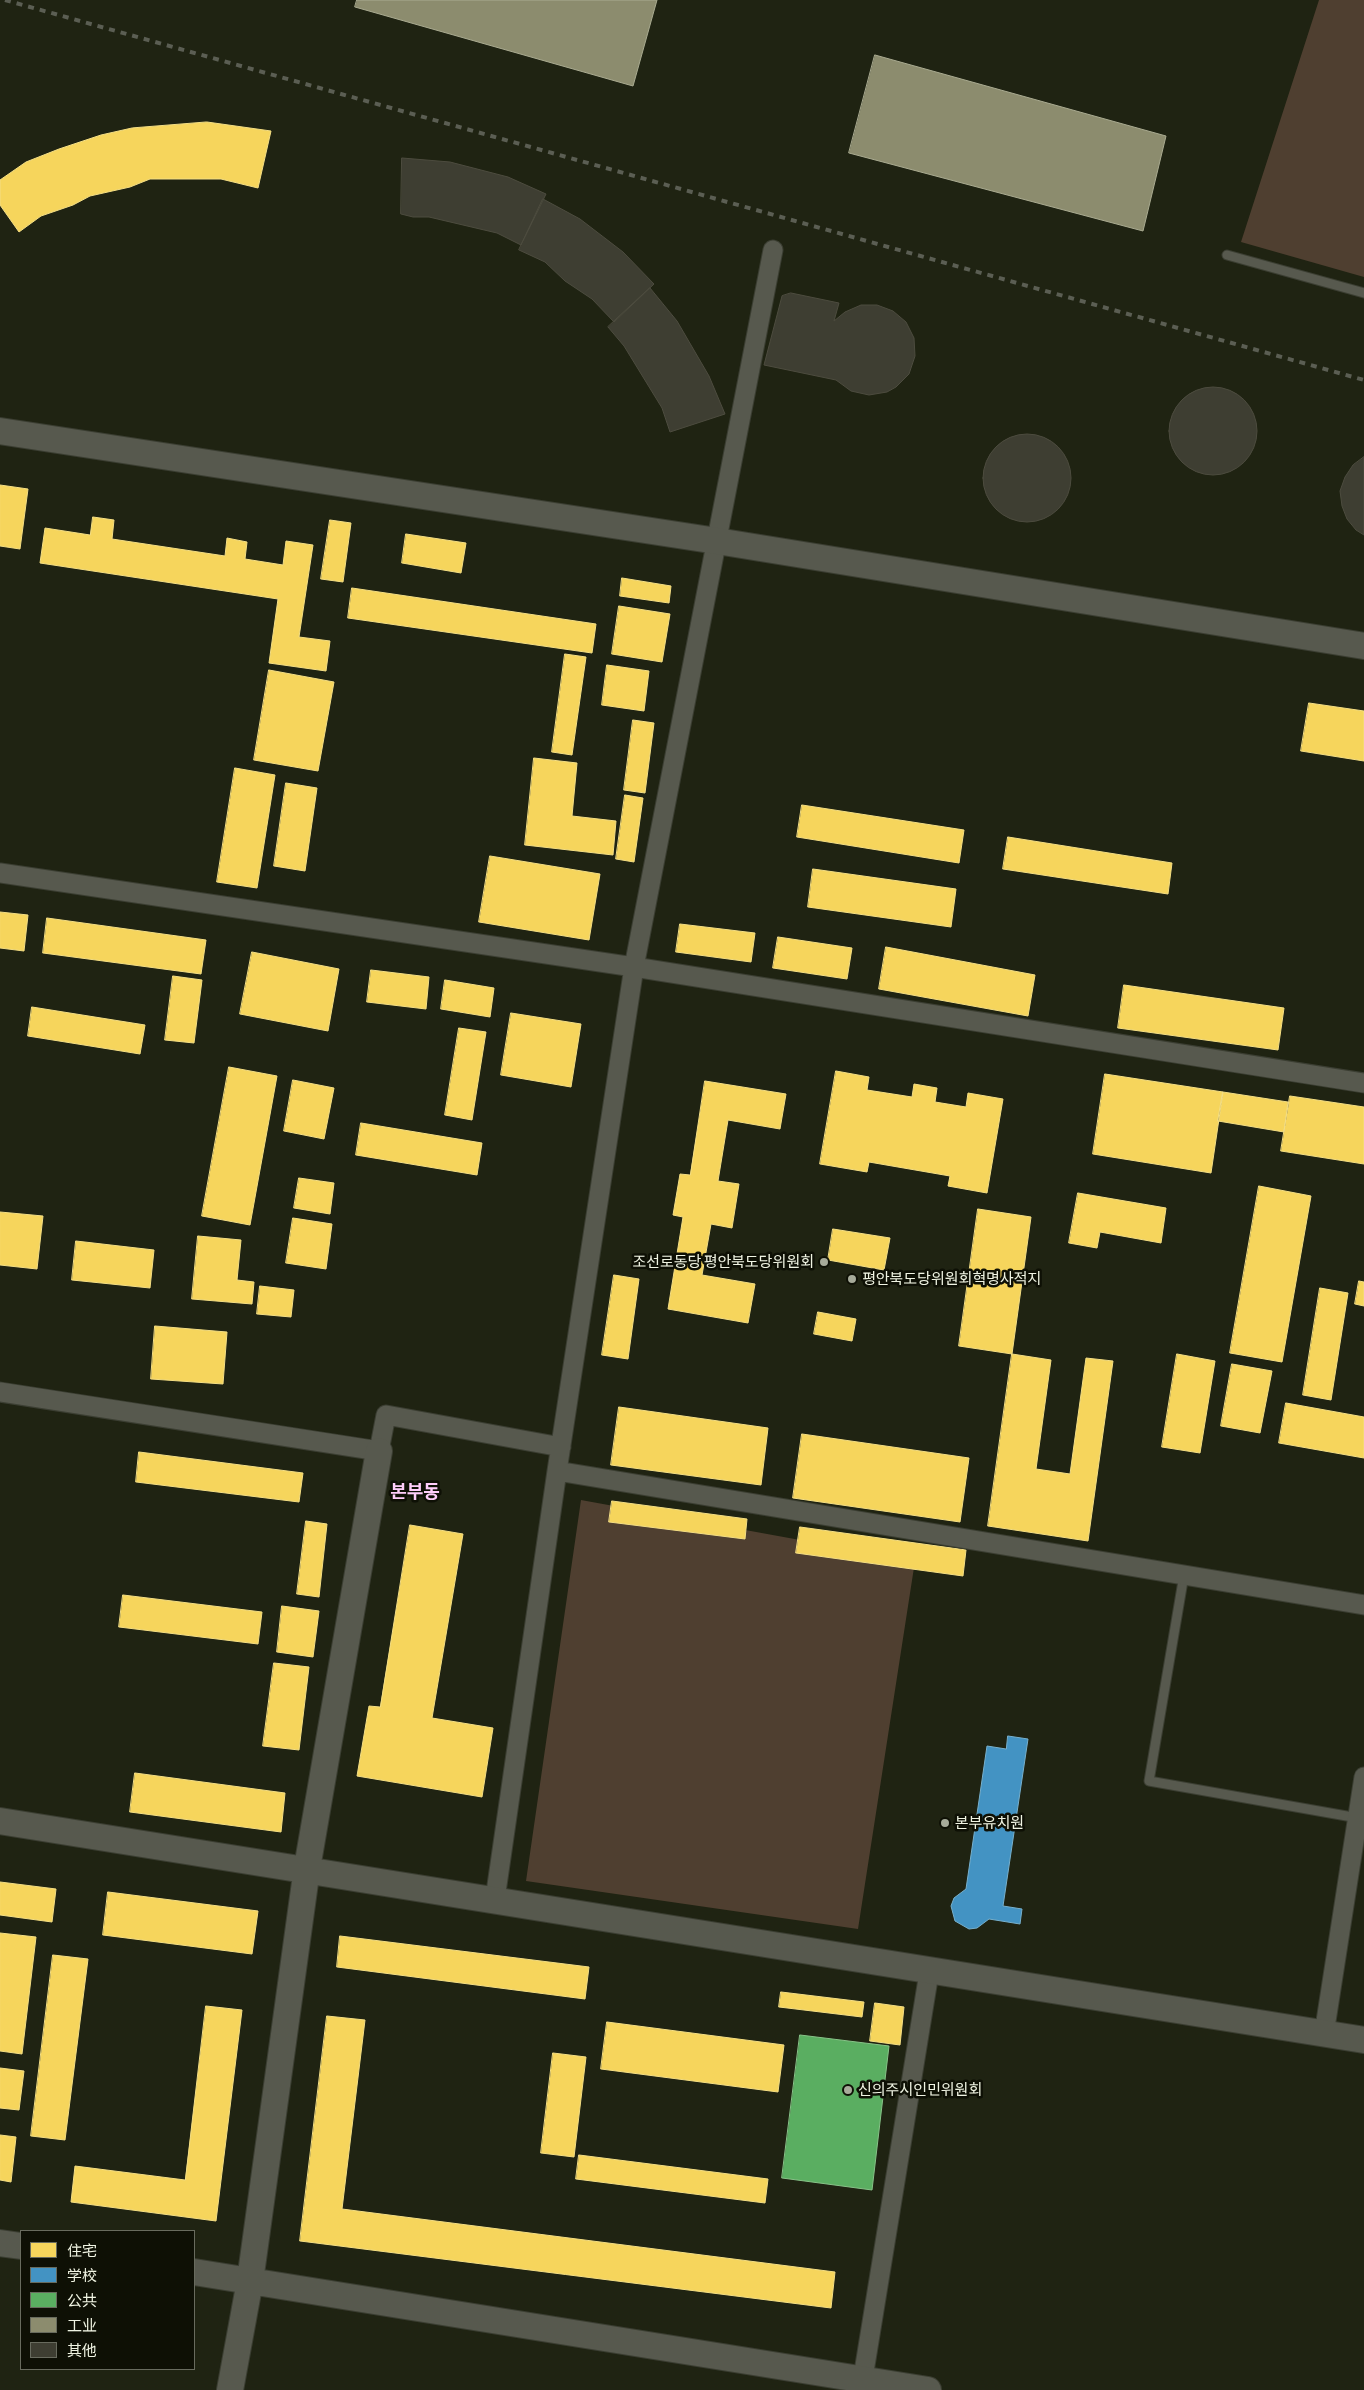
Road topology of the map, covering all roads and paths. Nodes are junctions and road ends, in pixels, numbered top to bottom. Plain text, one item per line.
1 (773, 250) dead end
2 (1227, 255) dead end
3 (1364, 293) edge
4 (0, 431) edge
5 (717, 541) junction
6 (1364, 646) edge
7 (0, 873) edge
8 (634, 968) junction
9 (1364, 1083) edge
10 (0, 1392) edge
11 (561, 1447) junction
12 (379, 1451) junction
13 (557, 1471) junction
14 (1184, 1575) junction
15 (1364, 1605) edge
16 (1364, 1777) edge
17 (1358, 1818) junction
18 (0, 1821) edge
19 (307, 1868) junction
20 (495, 1899) junction
21 (929, 1973) junction
22 (1324, 2034) junction
23 (1364, 2040) edge
24 (0, 2242) edge
25 (20, 2246) edge
26 (195, 2272) edge
27 (250, 2281) junction
28 (862, 2385) edge
29 (230, 2390) edge
30 (928, 2390) edge

1 - 5 street
2 - 3 lane
4 - 5 street
5 - 6 street
5 - 8 street
7 - 8 street
8 - 9 street
8 - 11 street
10 - 12 street
11 - 12 street
11 - 13 street
12 - 19 street
13 - 14 street
13 - 20 street
14 - 15 street
14 - 17 lane
16 - 17 street
17 - 22 street
18 - 19 street
19 - 20 street
19 - 27 street
20 - 21 street
21 - 22 street
21 - 28 street
22 - 23 street
24 - 25 street
26 - 27 street
27 - 28 street
27 - 29 street
28 - 30 street

